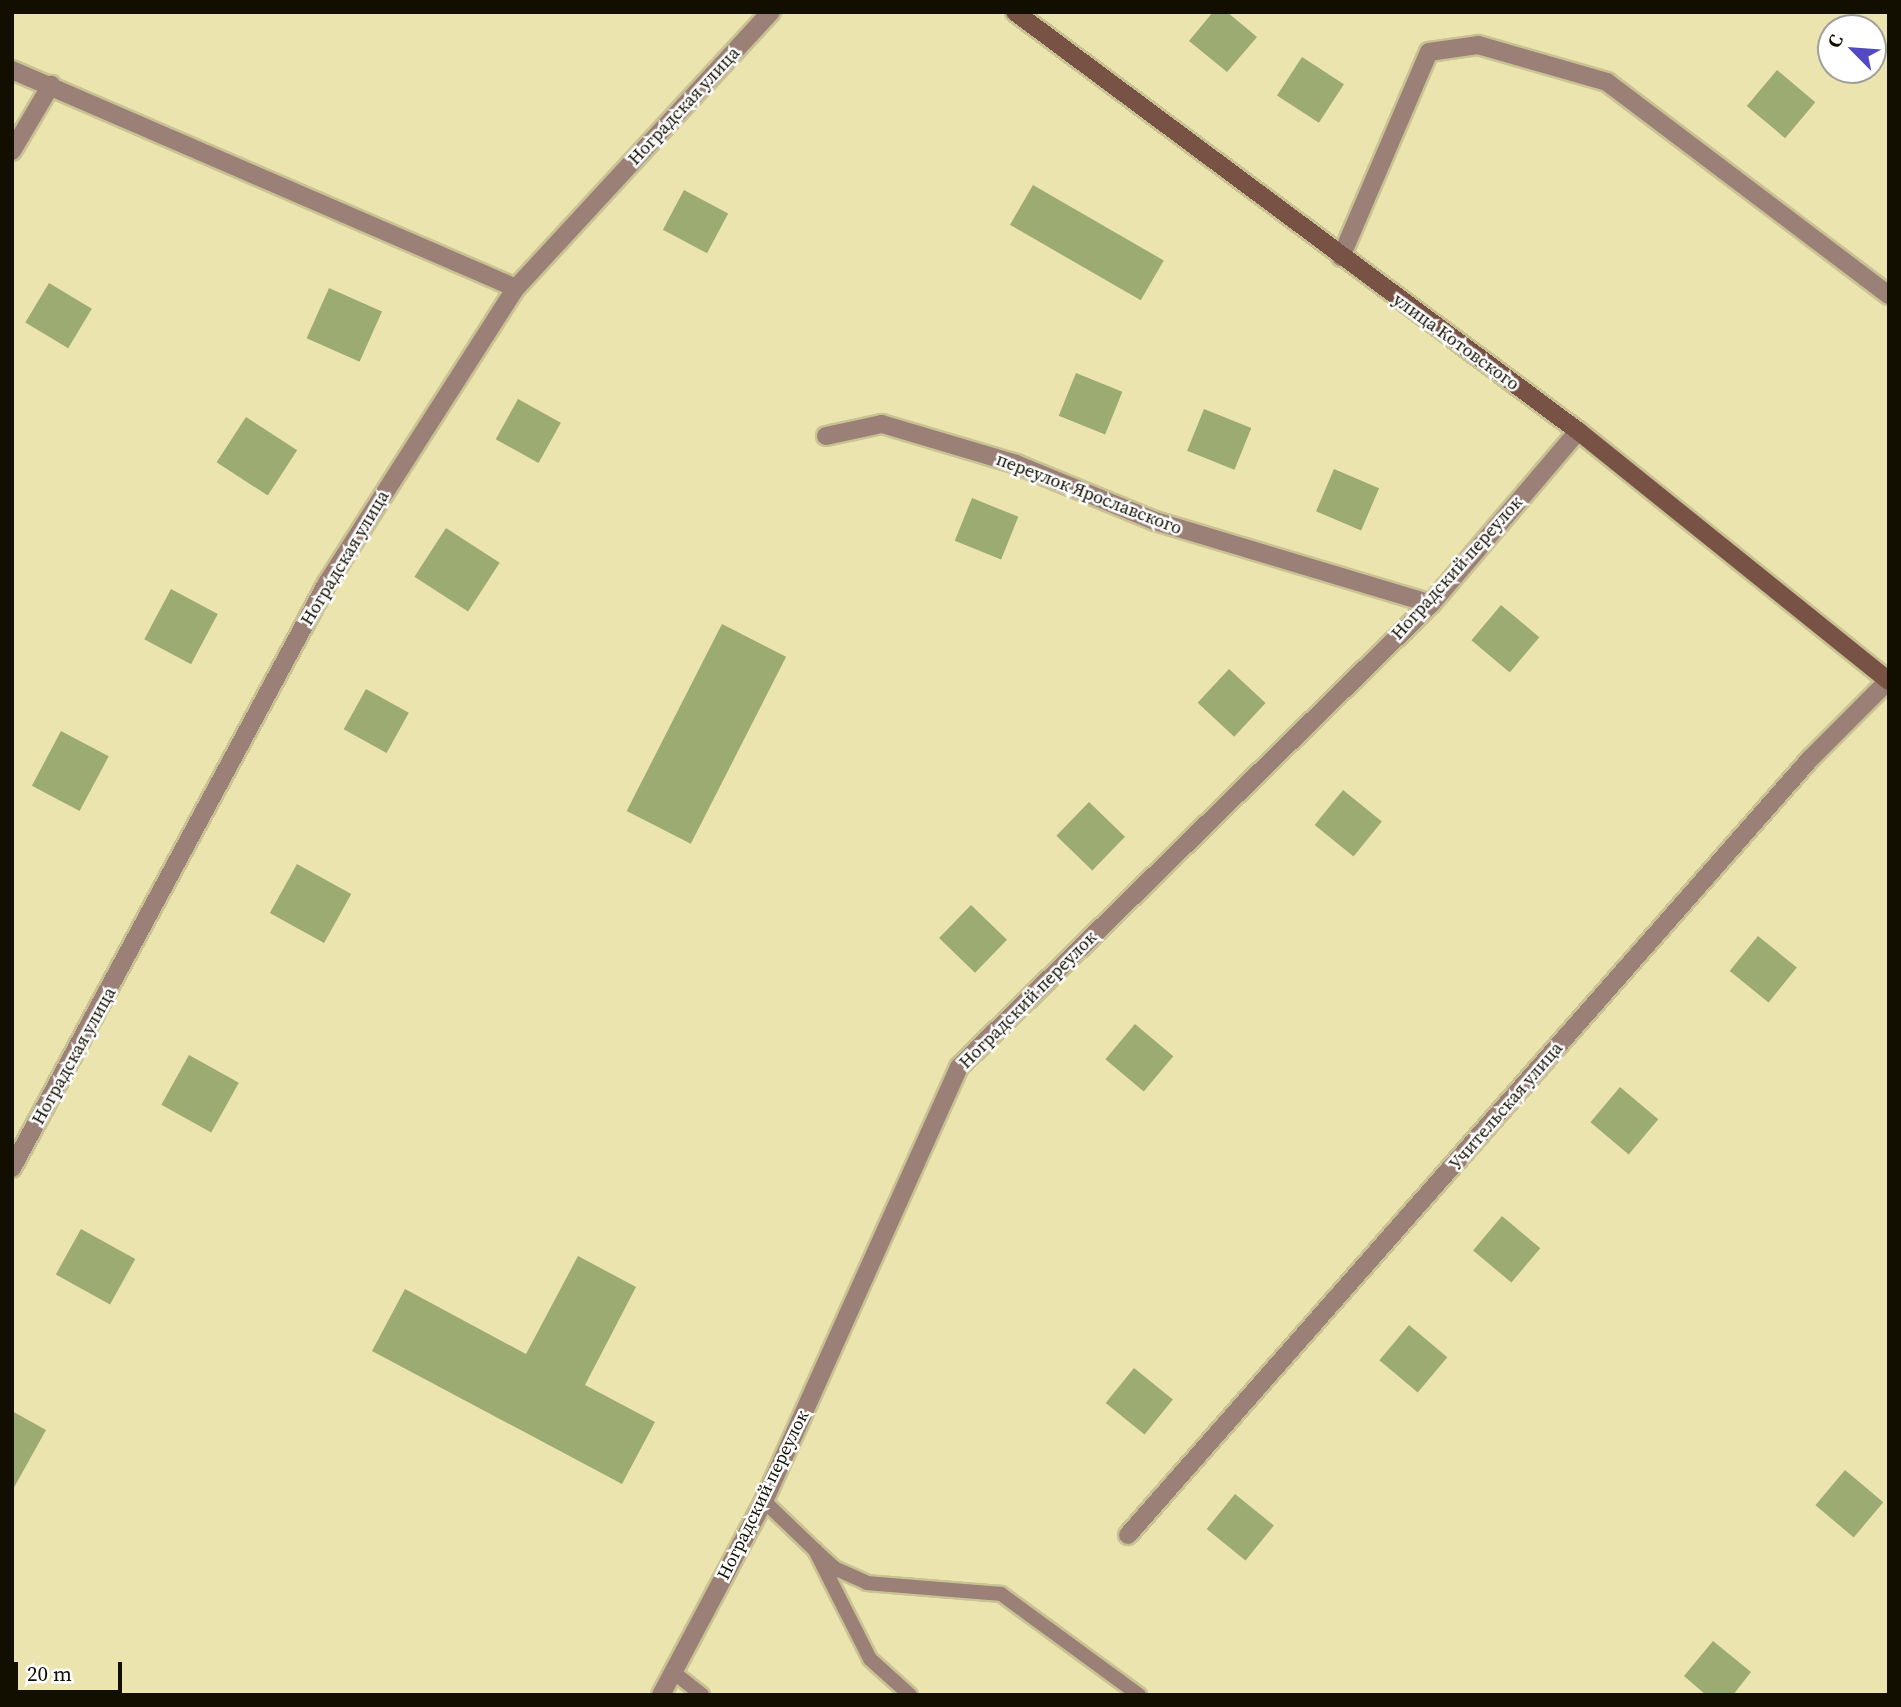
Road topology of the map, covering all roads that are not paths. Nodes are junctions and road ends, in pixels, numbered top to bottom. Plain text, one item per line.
1 (771, 12) edge
2 (1015, 12) edge
3 (12, 70) edge
4 (51, 85) junction
5 (12, 151) edge
6 (1341, 257) junction
7 (516, 288) junction
8 (1889, 295) edge
9 (1578, 431) junction
10 (827, 436) dead end
11 (1431, 604) junction
12 (1889, 681) edge
13 (12, 1168) edge
14 (764, 1501) junction
15 (1128, 1535) dead end
16 (815, 1550) junction
17 (673, 1672) junction
18 (661, 1695) edge
19 (702, 1695) edge
20 (910, 1695) edge
21 (1139, 1695) edge

1 - 7 street, Ноградская улица
2 - 6 main road, улица Котовского
3 - 4 street
4 - 5 street
4 - 7 street
6 - 8 street
6 - 9 main road, улица Котовского
7 - 13 street, Ноградская улица
9 - 11 street, Ноградский переулок
9 - 12 main road, улица Котовского
10 - 11 street, переулок Ярославского
11 - 14 street, Ноградский переулок
12 - 15 street, Учительская улица
14 - 16 lane
14 - 17 street, Ноградский переулок
16 - 20 lane
16 - 21 lane
17 - 18 street, Ноградский переулок
17 - 19 lane

